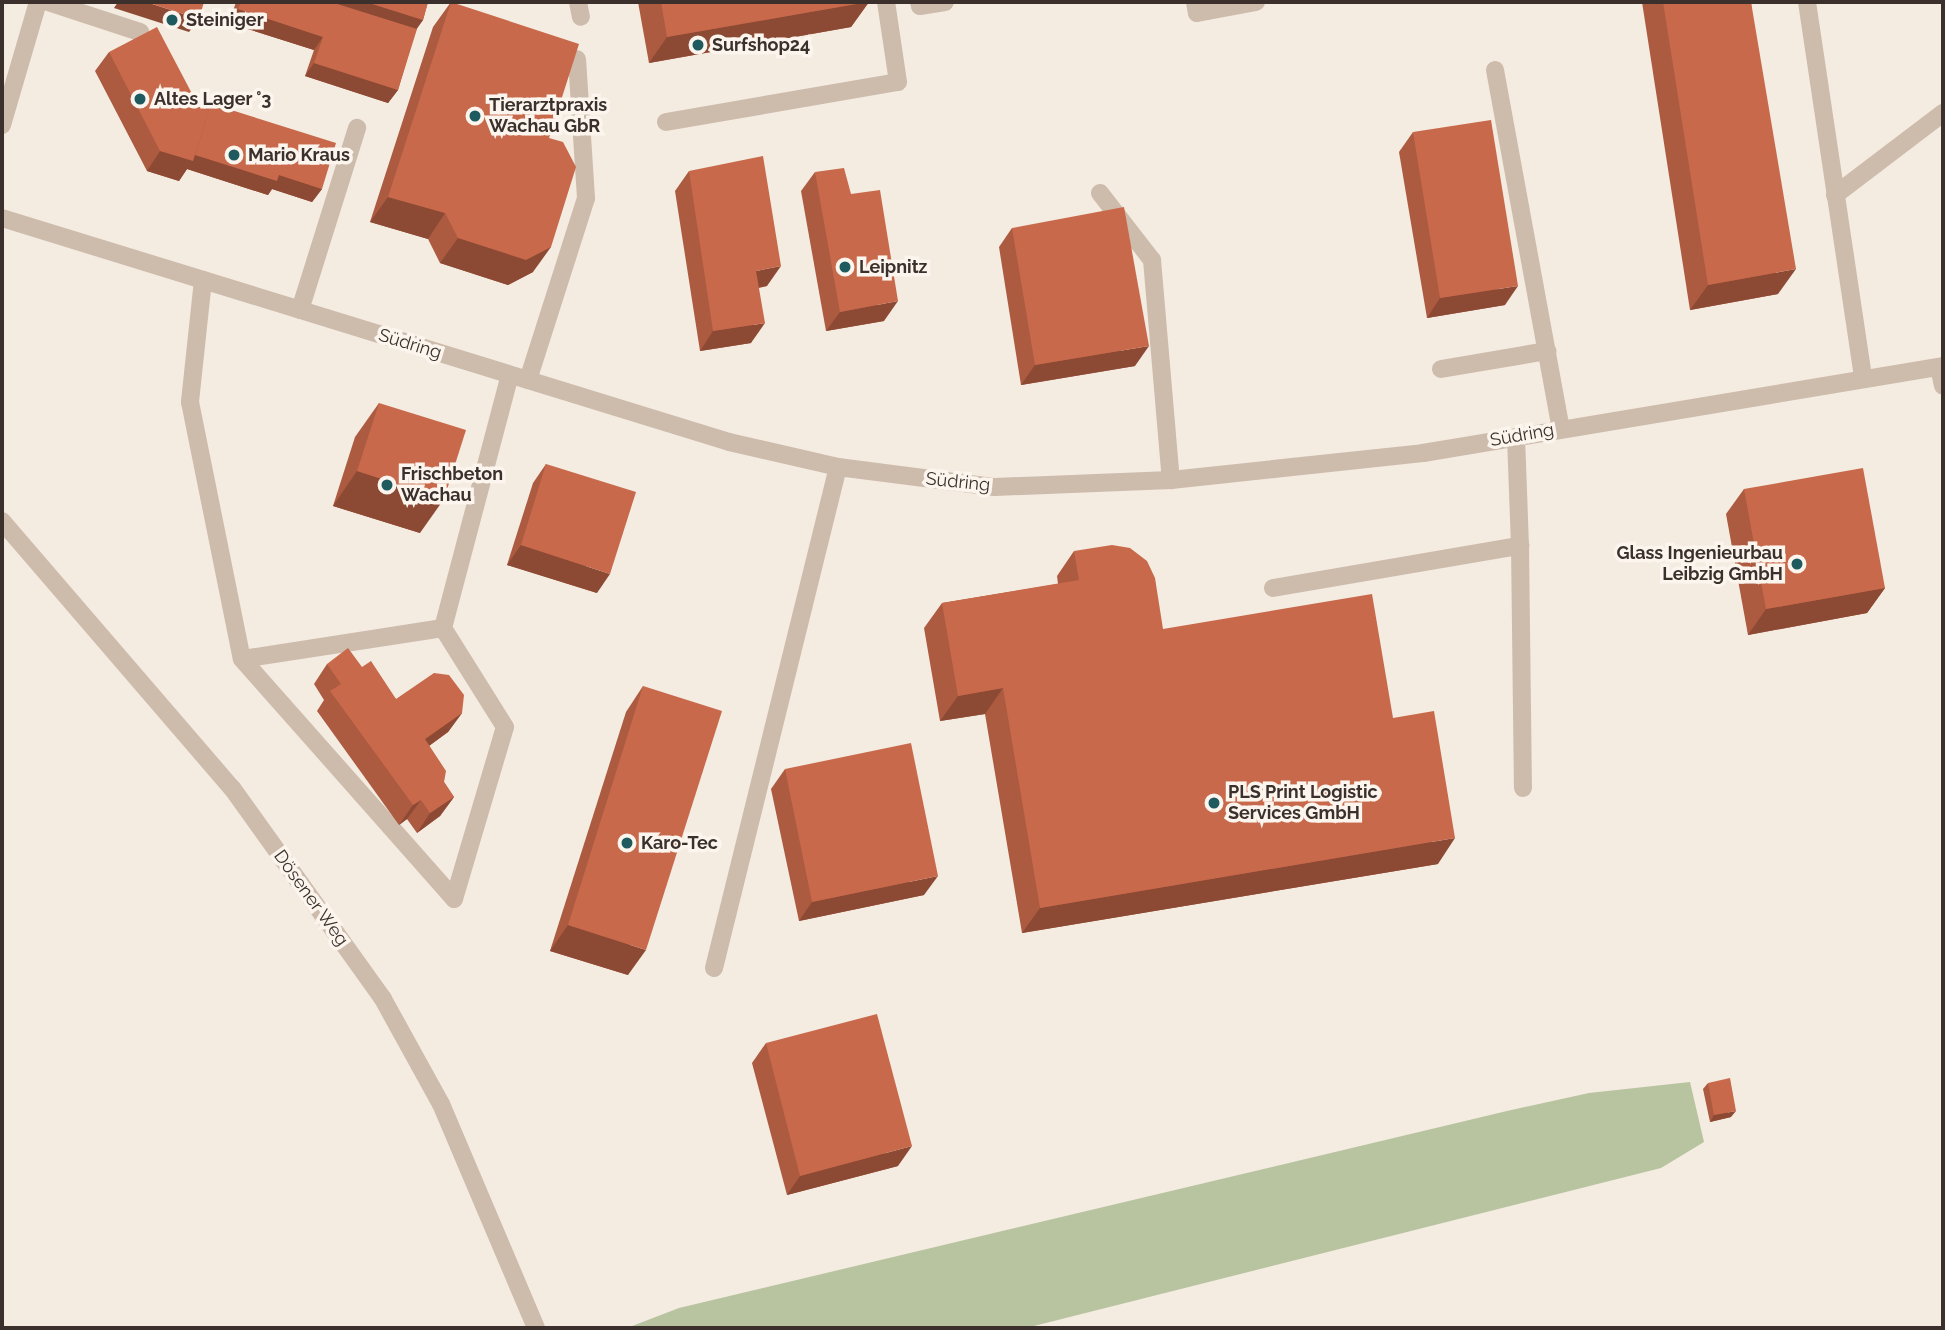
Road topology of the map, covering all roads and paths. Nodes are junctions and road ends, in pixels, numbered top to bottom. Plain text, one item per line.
1 (38, 2) edge
2 (48, 2) edge
3 (886, 2) edge
4 (919, 2) edge
5 (945, 2) edge
6 (1195, 2) edge
7 (1256, 2) edge
8 (1807, 2) edge
9 (140, 32) edge
10 (577, 59) edge
11 (1494, 70) dead end
12 (1943, 113) edge
13 (666, 122) dead end
14 (2, 125) edge
15 (357, 128) dead end
16 (1100, 193) dead end
17 (1835, 195) junction
18 (2, 218) edge
19 (203, 281) junction
20 (300, 310) junction
21 (1547, 351) junction
22 (1941, 367) edge
23 (1441, 369) dead end
24 (519, 377) junction
25 (1863, 378) junction
26 (1943, 386) edge
27 (1561, 429) junction
28 (1516, 437) junction
29 (838, 467) junction
30 (1171, 480) junction
31 (2, 521) edge
32 (1520, 546) junction
33 (1273, 588) dead end
34 (443, 628) junction
35 (242, 659) junction
36 (1523, 788) dead end
37 (714, 968) dead end
38 (536, 1328) edge

1 - 14 street
2 - 9 street
3 - 13 street
4 - 5 street
6 - 7 street
8 - 17 street
10 - 24 street
11 - 21 street
12 - 17 street
15 - 20 street
16 - 30 street
17 - 25 street
18 - 19 street, Südring
19 - 20 street, Südring
19 - 35 street
20 - 24 street, Südring
21 - 23 street
21 - 27 street
22 - 25 street, Südring
22 - 26 street
24 - 29 street, Südring
24 - 34 street
25 - 27 street, Südring
27 - 28 street, Südring
28 - 30 street, Südring
28 - 32 street
29 - 30 street, Südring
29 - 37 street
31 - 38 street, Dösener Weg
32 - 33 street
32 - 36 street
34 - 35 street
34 - 35 street

